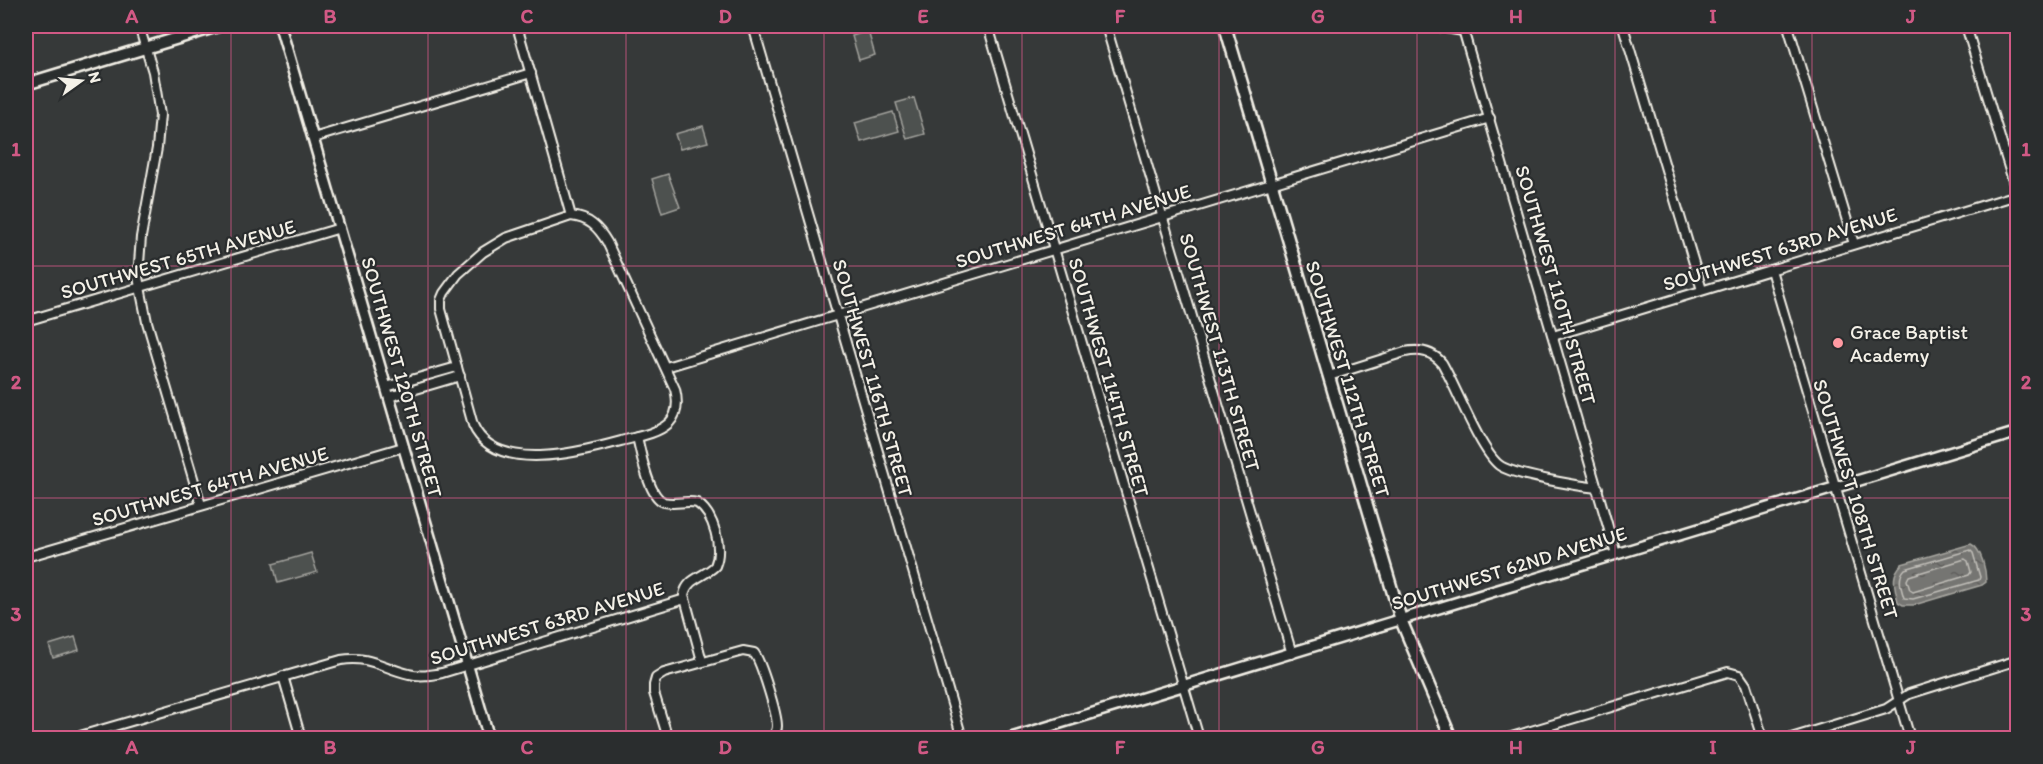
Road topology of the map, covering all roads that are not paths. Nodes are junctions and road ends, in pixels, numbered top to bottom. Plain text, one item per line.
1 (139, 26) edge
2 (218, 26) edge
3 (280, 26) edge
4 (517, 26) edge
5 (753, 26) edge
6 (988, 26) edge
7 (1106, 26) edge
8 (1225, 26) edge
9 (1434, 26) edge
10 (1623, 26) edge
11 (1788, 26) edge
12 (1966, 26) edge
13 (1463, 28) edge
14 (146, 47) junction
15 (531, 73) junction
16 (26, 84) edge
17 (1490, 118) junction
18 (313, 138) junction
19 (1272, 183) junction
20 (2017, 196) edge
21 (571, 216) junction
22 (1163, 216) junction
23 (340, 228) junction
24 (1854, 244) junction
25 (1054, 249) junction
26 (1771, 270) junction
27 (2018, 272) edge
28 (139, 287) junction
29 (1702, 290) junction
30 (2018, 303) edge
31 (837, 315) junction
32 (26, 321) edge
33 (1554, 336) junction
34 (457, 367) junction
35 (666, 367) junction
36 (460, 376) junction
37 (1329, 376) junction
38 (388, 392) junction
39 (2018, 432) edge
40 (637, 437) junction
41 (403, 447) junction
42 (1598, 488) junction
43 (1836, 488) junction
44 (201, 505) junction
45 (1616, 554) junction
46 (26, 557) edge
47 (684, 599) junction
48 (1401, 620) junction
49 (1292, 654) junction
50 (2018, 660) edge
51 (702, 661) junction
52 (467, 666) junction
53 (283, 676) junction
54 (1183, 686) junction
55 (1899, 700) junction
56 (102, 730) junction
57 (774, 736) edge
58 (73, 738) edge
59 (105, 738) edge
60 (301, 738) edge
61 (489, 738) edge
62 (668, 738) edge
63 (962, 738) edge
64 (1011, 738) edge
65 (1199, 738) edge
66 (1451, 738) edge
67 (1508, 738) edge
68 (1763, 738) edge
69 (1791, 738) edge
70 (1910, 738) edge

1 - 14 street
2 - 14 main road
3 - 18 street, SOUTHWEST 120TH STREET
4 - 15 street
5 - 31 street, SOUTHWEST 116TH STREET
6 - 25 street, SOUTHWEST 114TH STREET
7 - 22 street, SOUTHWEST 113TH STREET
8 - 19 main road, SOUTHWEST 112TH STREET
9 - 13 street
10 - 29 street
11 - 24 street
12 - 20 street
13 - 17 street, SOUTHWEST 110TH STREET
14 - 16 main road
14 - 28 street
15 - 18 street
15 - 21 street
17 - 19 street, SOUTHWEST 64TH AVENUE
17 - 33 street, SOUTHWEST 110TH STREET
18 - 23 street, SOUTHWEST 120TH STREET
19 - 22 street, SOUTHWEST 64TH AVENUE
19 - 37 main road, SOUTHWEST 112TH STREET
20 - 24 street, SOUTHWEST 63RD AVENUE
21 - 34 street
21 - 35 street
22 - 25 street, SOUTHWEST 64TH AVENUE
22 - 49 street, SOUTHWEST 113TH STREET
23 - 28 street, SOUTHWEST 65TH AVENUE
23 - 38 street, SOUTHWEST 120TH STREET
24 - 26 street, SOUTHWEST 63RD AVENUE
25 - 31 street, SOUTHWEST 64TH AVENUE
25 - 54 street, SOUTHWEST 114TH STREET
26 - 29 street, SOUTHWEST 63RD AVENUE
26 - 43 street, SOUTHWEST 108TH STREET
27 - 30 street
28 - 32 street, SOUTHWEST 65TH AVENUE
28 - 44 street
29 - 33 street, SOUTHWEST 63RD AVENUE
31 - 35 street, SOUTHWEST 64TH AVENUE
31 - 63 street, SOUTHWEST 116TH STREET
33 - 42 street, SOUTHWEST 110TH STREET
34 - 36 street
34 - 38 street
35 - 40 street
36 - 38 street
36 - 40 street
37 - 42 street
37 - 48 main road, SOUTHWEST 112TH STREET
38 - 41 street, SOUTHWEST 120TH STREET
39 - 43 street, SOUTHWEST 62ND AVENUE
40 - 47 street
41 - 44 street, SOUTHWEST 64TH AVENUE
41 - 52 street, SOUTHWEST 120TH STREET
42 - 45 street, SOUTHWEST 110TH STREET
43 - 45 street, SOUTHWEST 62ND AVENUE
43 - 55 street, SOUTHWEST 108TH STREET
44 - 46 street, SOUTHWEST 64TH AVENUE
45 - 48 street, SOUTHWEST 62ND AVENUE
47 - 51 street
47 - 52 street, SOUTHWEST 63RD AVENUE
48 - 49 street, SOUTHWEST 62ND AVENUE
48 - 66 main road, SOUTHWEST 112TH STREET
49 - 54 street, SOUTHWEST 62ND AVENUE
50 - 55 street
51 - 57 street
51 - 62 street
52 - 53 street, SOUTHWEST 63RD AVENUE
52 - 61 street, SOUTHWEST 120TH STREET
53 - 56 street, SOUTHWEST 63RD AVENUE
53 - 60 street
54 - 64 street, SOUTHWEST 62ND AVENUE
54 - 65 street, SOUTHWEST 114TH STREET
55 - 69 street
55 - 70 street, SOUTHWEST 108TH STREET
56 - 58 street, SOUTHWEST 63RD AVENUE
56 - 59 street
67 - 68 street

